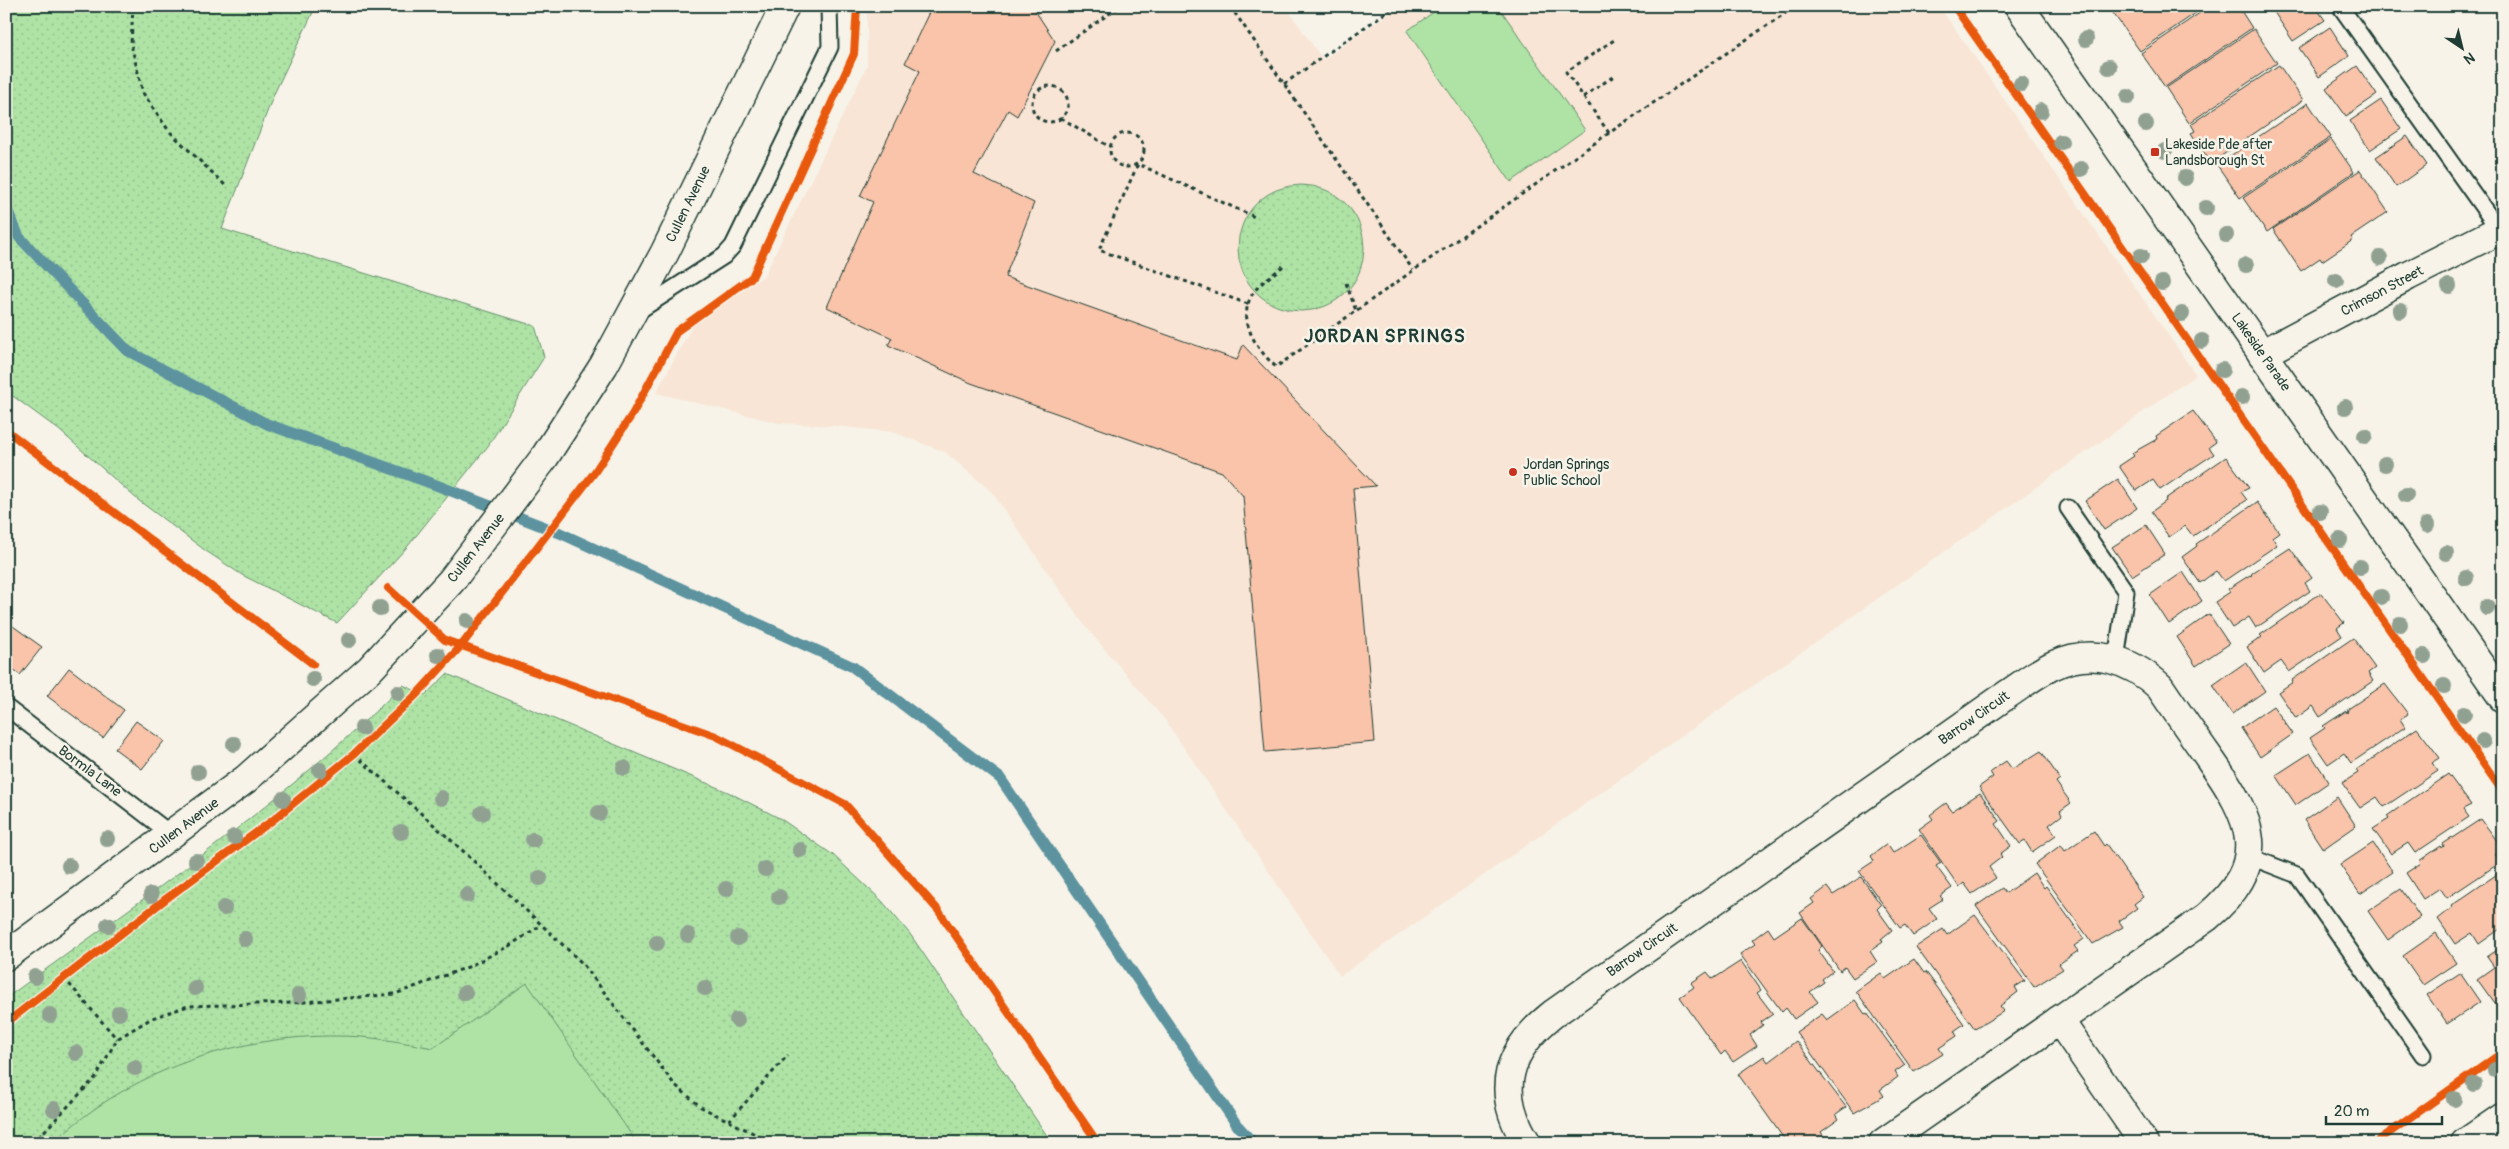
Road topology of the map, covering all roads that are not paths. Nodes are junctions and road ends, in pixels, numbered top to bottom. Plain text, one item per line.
1 (785, 6) edge
2 (829, 6) edge
3 (2019, 6) edge
4 (2340, 6) edge
5 (2501, 232) edge
6 (633, 314) junction
7 (2262, 354) junction
8 (2068, 508) dead end
9 (2116, 660) junction
10 (2503, 698) edge
11 (6, 707) edge
12 (172, 835) junction
13 (2248, 856) junction
14 (6, 956) edge
15 (2059, 1020) junction
16 (2423, 1055) dead end
17 (2503, 1116) edge
18 (1527, 1143) edge
19 (1883, 1143) edge
20 (2144, 1143) edge
21 (2465, 1143) edge

1 - 6 street, Cullen Avenue
2 - 6 lane
3 - 7 street, Lakeside Parade
4 - 5 lane
5 - 7 street, Crimson Street
6 - 12 street, Cullen Avenue
7 - 10 street, Lakeside Parade
8 - 9 lane
9 - 13 street, Barrow Circuit
9 - 18 street, Barrow Circuit
11 - 12 lane, Bormla Lane
12 - 14 street, Cullen Avenue
13 - 15 street, Barrow Circuit
13 - 16 lane
15 - 19 street, Barrow Circuit
15 - 20 street
17 - 21 street

